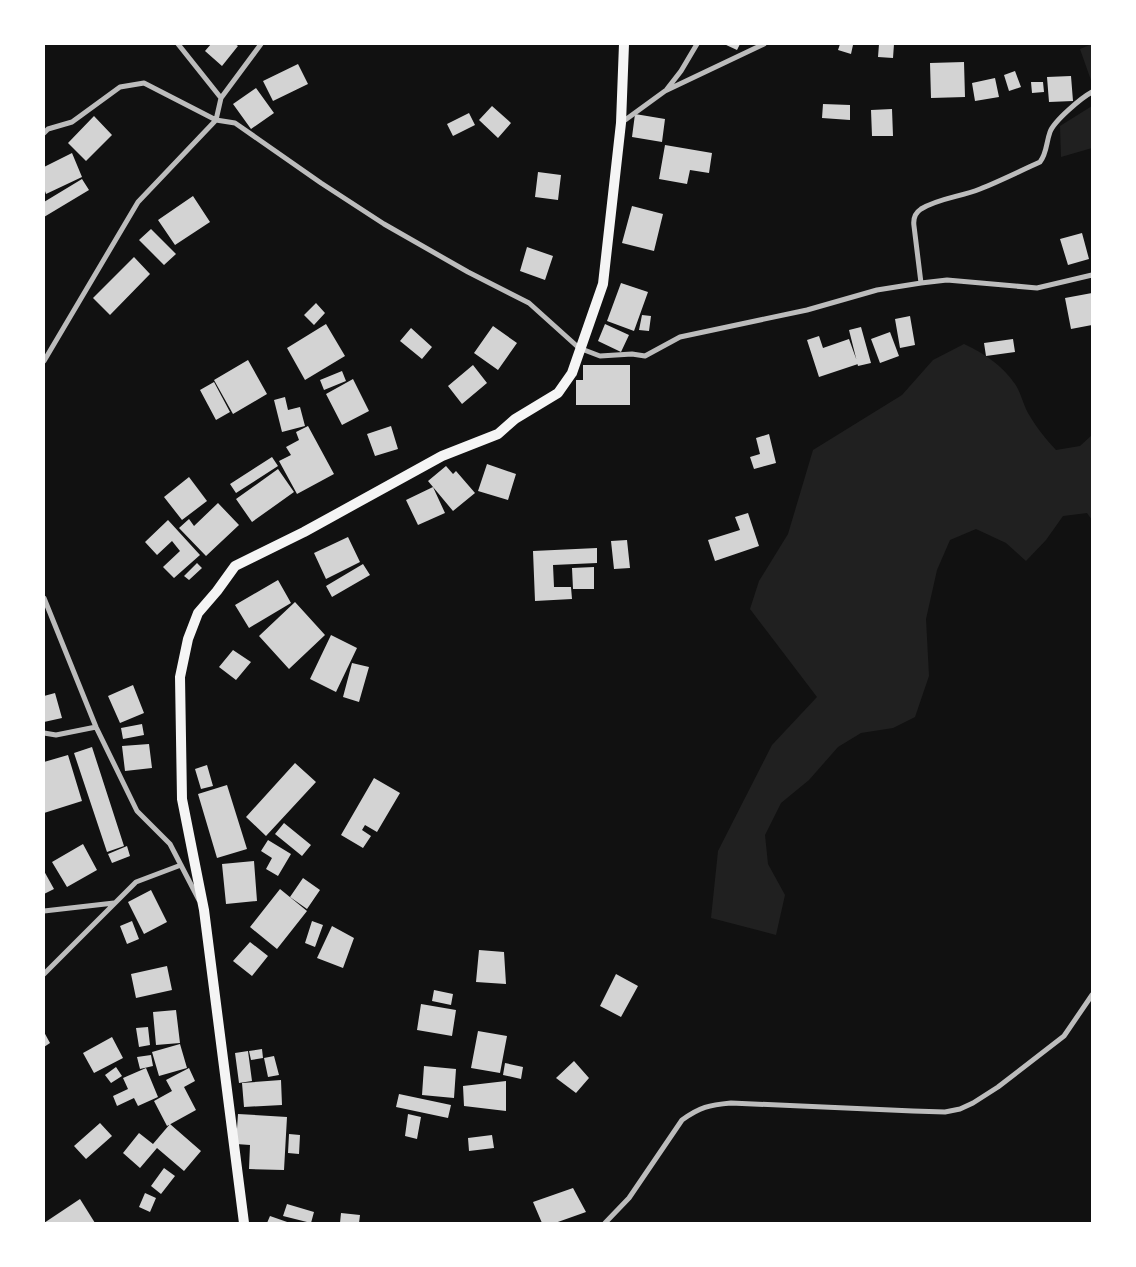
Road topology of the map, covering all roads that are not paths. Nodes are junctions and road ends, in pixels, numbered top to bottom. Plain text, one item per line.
1 (178, 44) edge
2 (261, 44) edge
3 (624, 44) edge
4 (696, 44) edge
5 (764, 44) edge
6 (665, 91) junction
7 (1092, 92) edge
8 (221, 98) junction
9 (216, 120) junction
10 (621, 124) junction
11 (44, 132) edge
12 (1092, 275) edge
13 (921, 283) junction
14 (579, 348) junction
15 (44, 361) edge
16 (44, 598) edge
17 (96, 727) junction
18 (44, 733) edge
19 (181, 865) junction
20 (114, 903) junction
21 (204, 910) junction
22 (44, 911) edge
23 (44, 974) edge
24 (1092, 995) edge
25 (244, 1223) edge
26 (605, 1223) edge

1 - 8 street
2 - 8 street
3 - 10 main road
4 - 6 street
5 - 6 street
6 - 10 street
7 - 13 street
8 - 9 street
9 - 11 street
9 - 14 street
9 - 15 street
10 - 14 main road
12 - 13 street
13 - 14 street
14 - 21 main road
16 - 17 street
17 - 18 street
17 - 19 street
19 - 20 street
19 - 21 street
20 - 22 street
20 - 23 street
21 - 25 main road
24 - 26 street

